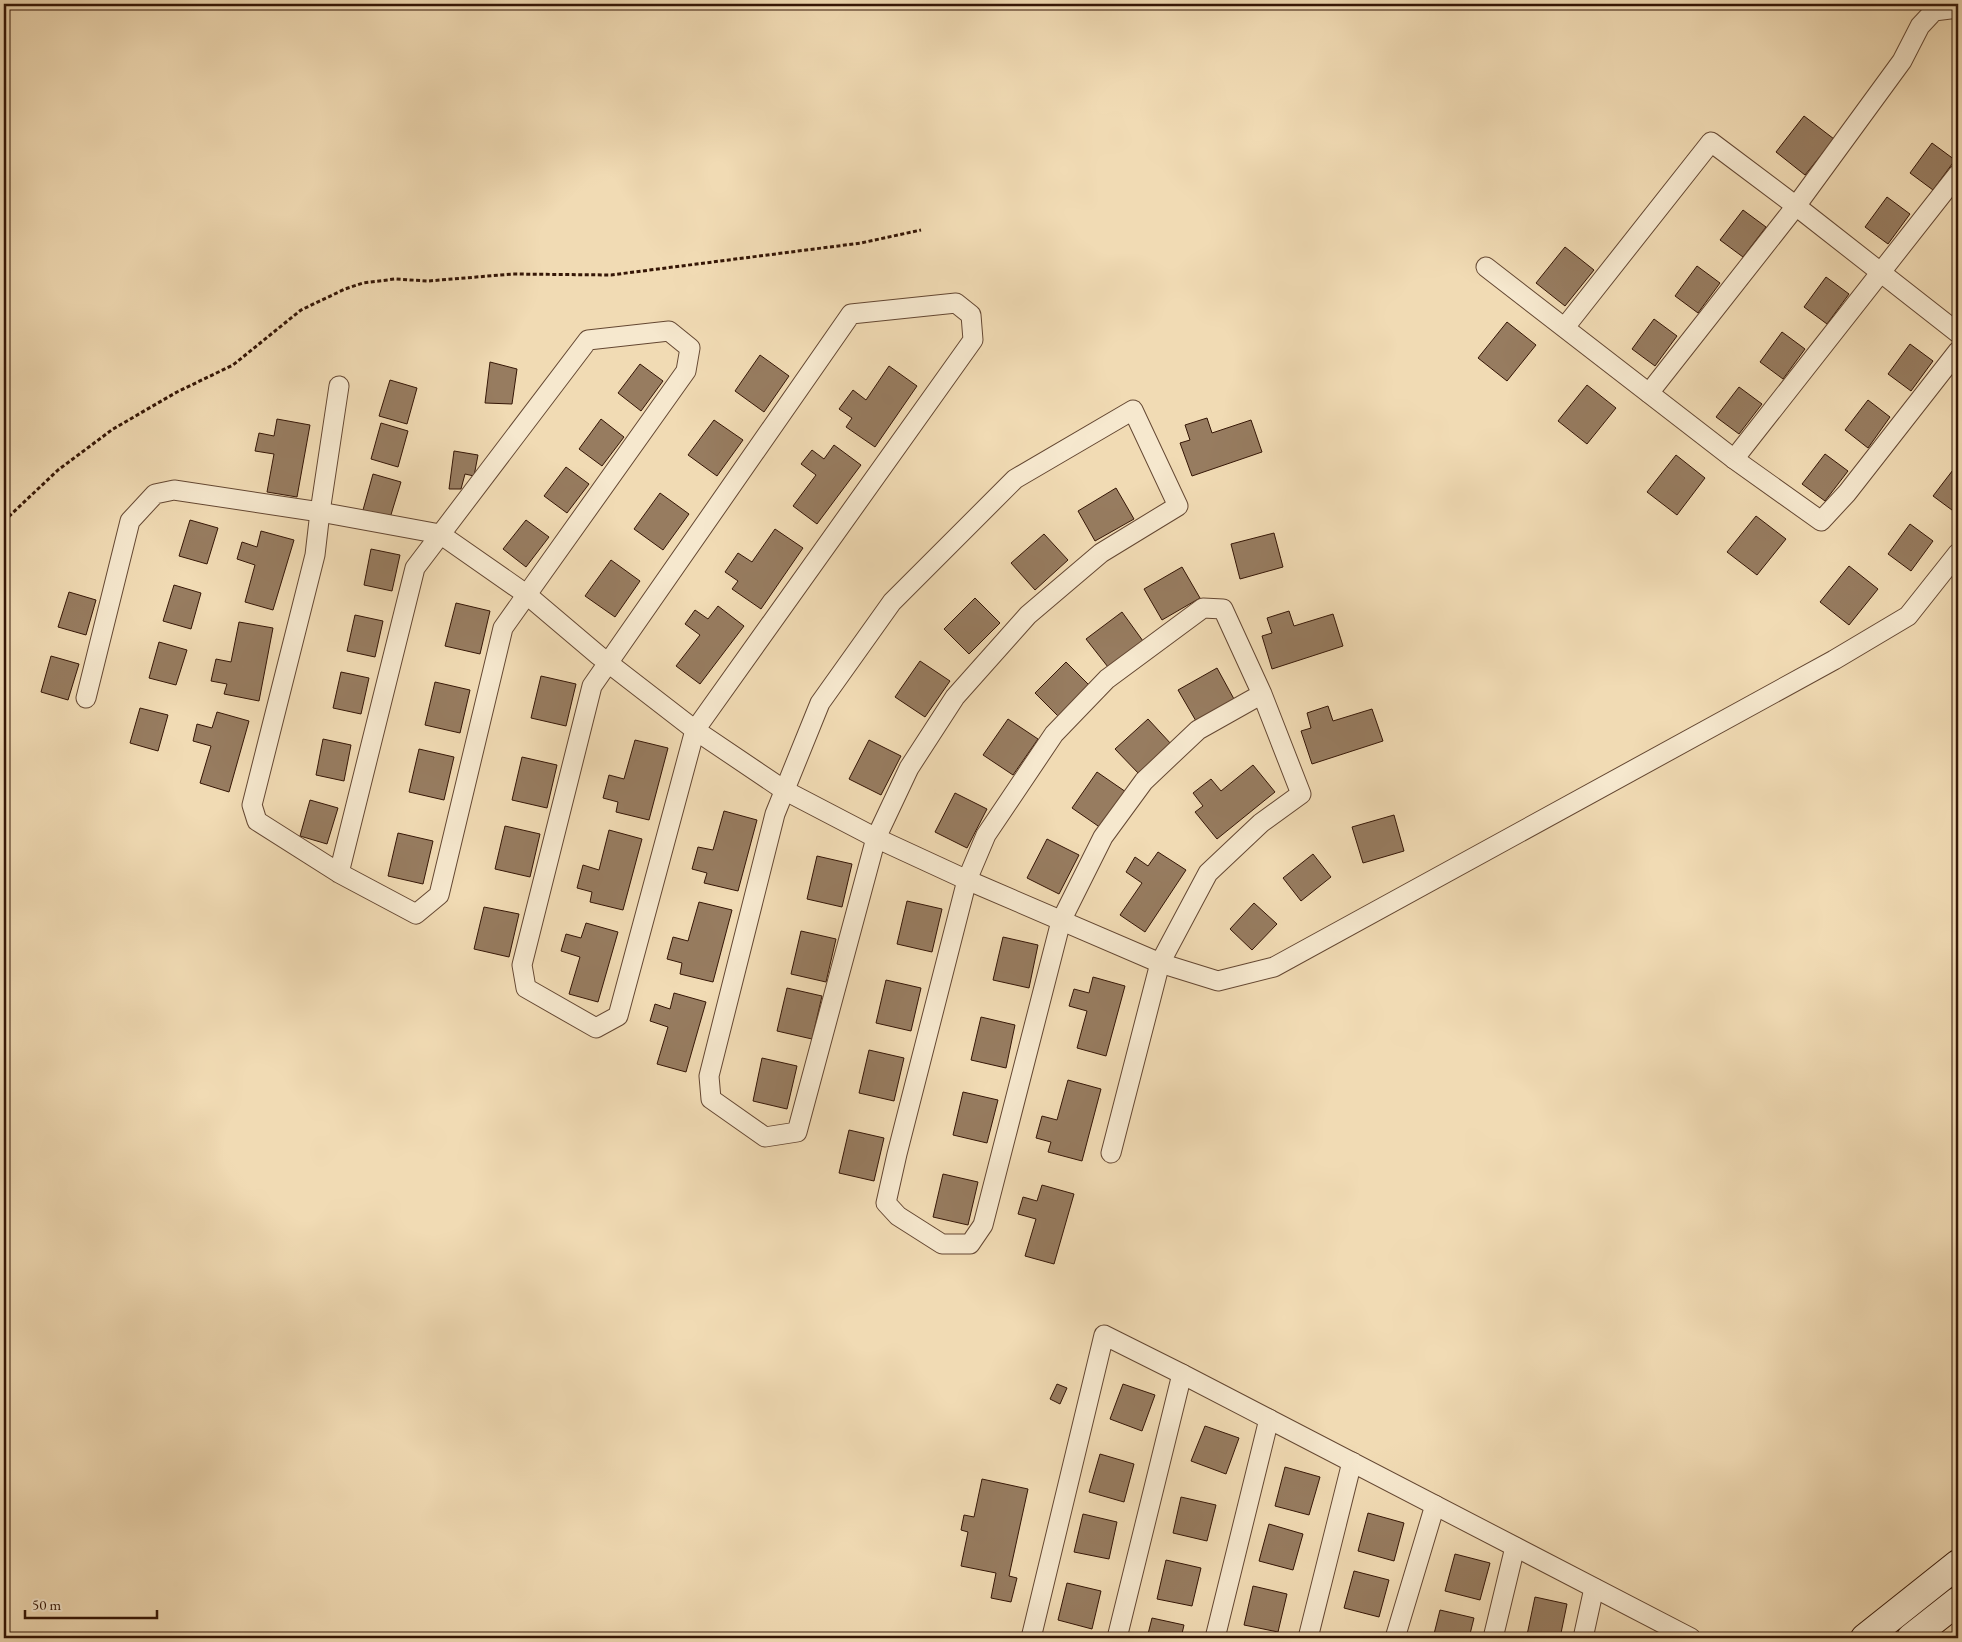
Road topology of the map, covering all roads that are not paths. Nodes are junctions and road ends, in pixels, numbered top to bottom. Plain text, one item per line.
1 (1958, 8) edge
2 (1958, 174) edge
3 (1796, 206) junction
4 (1486, 267) dead end
5 (1881, 272) junction
6 (1565, 327) junction
7 (1958, 333) edge
8 (1958, 351) edge
9 (339, 386) dead end
10 (1649, 393) junction
11 (1734, 459) junction
12 (320, 512) junction
13 (440, 534) junction
14 (1958, 553) edge
15 (526, 594) junction
16 (608, 663) junction
17 (1262, 694) junction
18 (86, 698) dead end
19 (695, 730) junction
20 (784, 790) junction
21 (876, 838) junction
22 (339, 873) junction
23 (968, 880) junction
24 (1061, 921) junction
25 (1160, 963) junction
26 (1111, 1153) dead end
27 (1182, 1374) junction
28 (1269, 1419) junction
29 (1352, 1462) junction
30 (1435, 1505) junction
31 (1515, 1547) junction
32 (1958, 1564) edge
33 (1594, 1588) junction
34 (1958, 1601) edge
35 (1031, 1638) edge
36 (1117, 1638) edge
37 (1215, 1638) edge
38 (1308, 1638) edge
39 (1395, 1638) edge
40 (1493, 1638) edge
41 (1583, 1638) edge
42 (1690, 1638) edge
43 (1865, 1638) edge
44 (1911, 1638) edge

1 - 3 street
2 - 5 street
3 - 5 street
3 - 6 street
3 - 10 street
4 - 6 street
5 - 7 street
5 - 11 street
6 - 10 street
8 - 11 street
9 - 12 street
10 - 11 street
12 - 13 street
12 - 18 street
12 - 22 street
13 - 15 street
13 - 15 street
13 - 22 street
14 - 25 street
15 - 16 street
15 - 22 street
16 - 19 street
16 - 19 street
16 - 19 street
17 - 23 street
17 - 24 street
17 - 25 street
19 - 20 street
20 - 21 street
20 - 21 street
20 - 21 street
21 - 23 street
23 - 24 street
23 - 24 street
24 - 25 street
25 - 26 street
27 - 28 street
27 - 35 street
27 - 36 street
28 - 29 street
28 - 37 street
29 - 30 street
29 - 38 street
30 - 31 street
30 - 39 street
31 - 33 street
31 - 40 street
32 - 43 main road
33 - 41 street
33 - 42 street
34 - 44 main road

